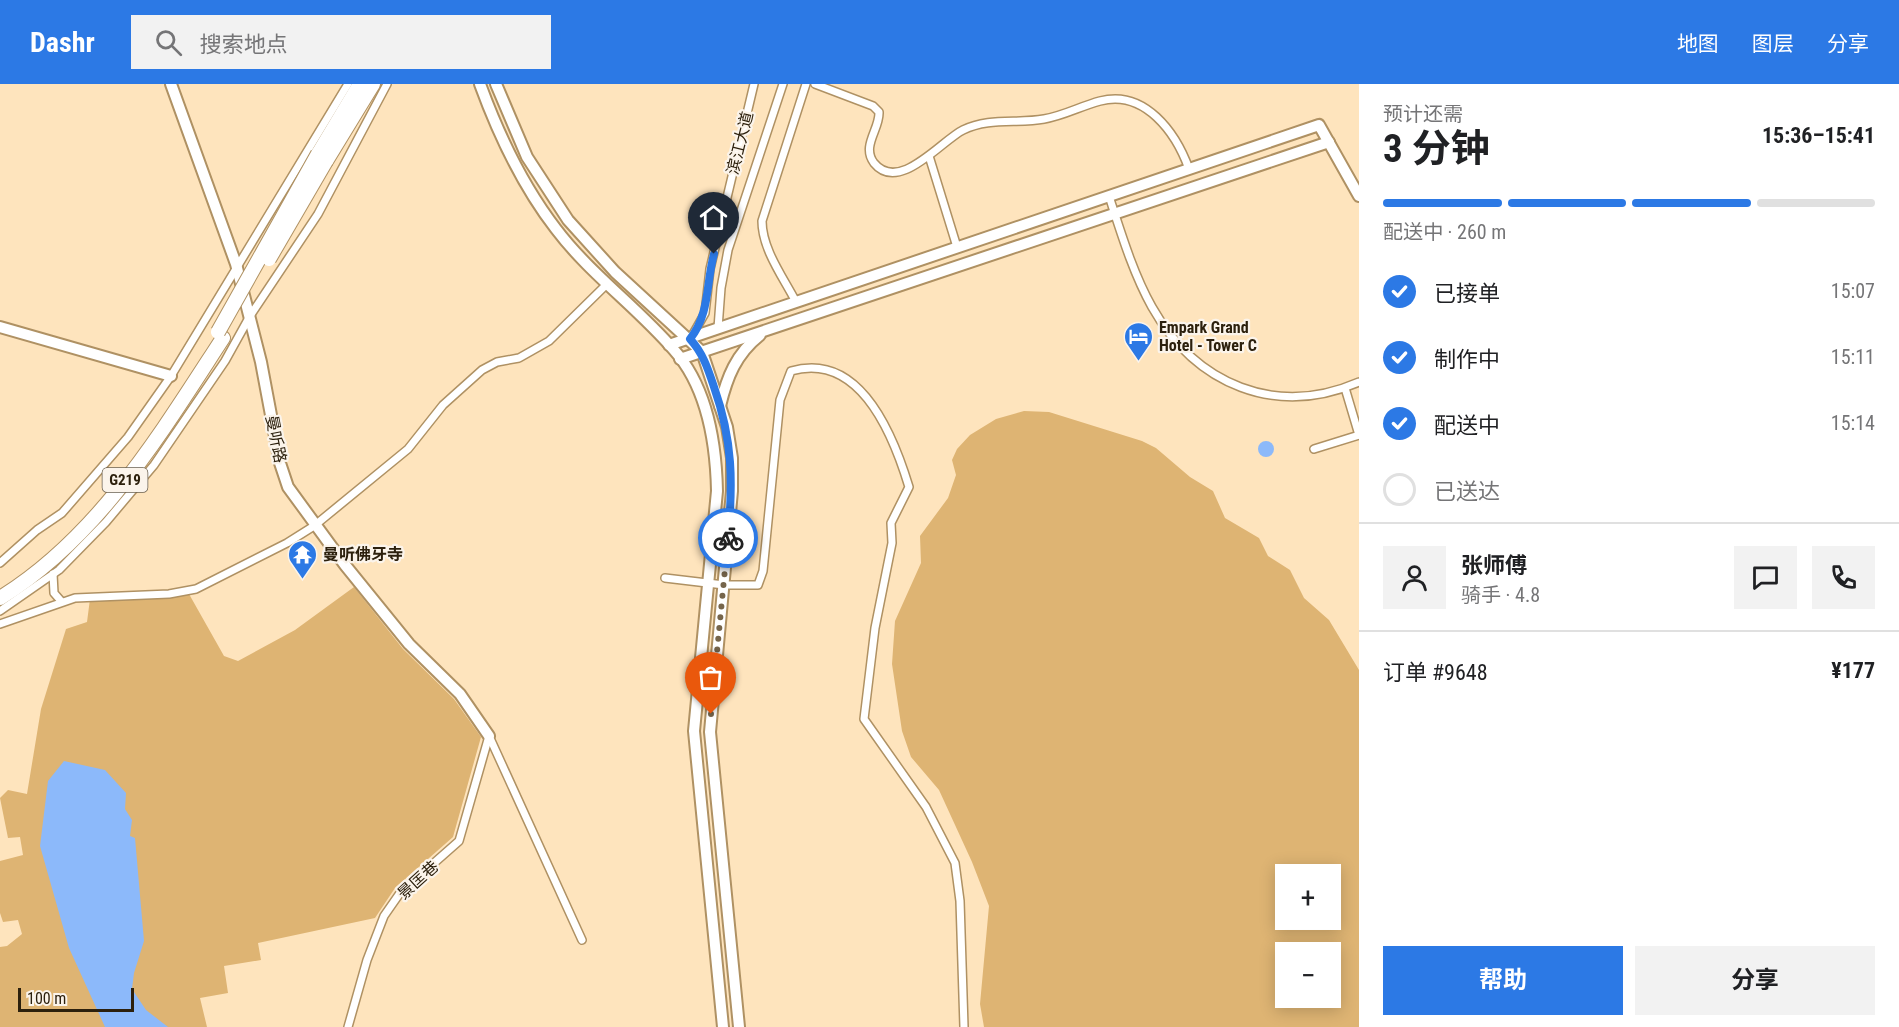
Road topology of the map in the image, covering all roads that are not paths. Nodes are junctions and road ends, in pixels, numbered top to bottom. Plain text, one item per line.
1 (171, 84) edge
2 (348, 84) edge
3 (360, 84) edge
4 (373, 84) edge
5 (387, 84) edge
6 (480, 84) edge
7 (496, 84) edge
8 (754, 84) edge
9 (783, 84) edge
10 (806, 84) edge
11 (815, 84) edge
12 (1329, 142) junction
13 (928, 156) junction
14 (322, 158) junction
15 (1189, 169) junction
16 (1109, 196) junction
17 (1359, 196) edge
18 (1114, 213) junction
19 (957, 247) junction
20 (236, 264) junction
21 (606, 285) junction
22 (796, 302) junction
23 (250, 316) junction
24 (0, 327) edge
25 (718, 328) junction
26 (764, 331) junction
27 (221, 335) junction
28 (690, 339) junction
29 (669, 345) junction
30 (702, 352) junction
31 (680, 359) junction
32 (171, 376) junction
33 (1359, 382) edge
34 (1345, 388) junction
35 (720, 406) junction
36 (1359, 435) edge
37 (1314, 449) dead end
38 (314, 526) junction
39 (0, 563) edge
40 (53, 574) junction
41 (665, 578) dead end
42 (709, 584) junction
43 (724, 585) junction
44 (0, 588) edge
45 (0, 598) edge
46 (61, 601) junction
47 (0, 612) edge
48 (0, 624) edge
49 (489, 736) junction
50 (582, 940) dead end
51 (348, 1027) edge
52 (723, 1027) edge
53 (738, 1027) edge
54 (964, 1027) edge

1 - 20 street, 曼听路
2 - 20 street
3 - 14 highway, G219
4 - 14 highway, G219
5 - 23 street
6 - 21 street
7 - 28 street
8 - 28 street, 滨江大道
9 - 25 street
10 - 22 street
11 - 13 street
12 - 15 street
12 - 17 street
12 - 18 street
13 - 15 street
13 - 19 street
14 - 27 highway, G219, bridge
15 - 16 street
16 - 18 street
16 - 19 street
18 - 26 street
18 - 34 street
19 - 22 street
20 - 23 street, 曼听路
20 - 32 street
21 - 29 street
21 - 38 street
22 - 25 street
23 - 38 street, 曼听路
23 - 40 street
24 - 32 street
25 - 28 street
26 - 30 street
26 - 35 street
27 - 44 highway, G219
27 - 45 highway, G219
28 - 29 street
28 - 30 street
29 - 31 street
30 - 31 street
30 - 35 street
31 - 42 street
32 - 39 street
33 - 34 street
34 - 36 street
35 - 43 street
36 - 37 street
38 - 46 street
38 - 49 street, 曼听路
40 - 46 street
40 - 47 street
41 - 42 street
42 - 43 street
42 - 52 street
43 - 53 street
43 - 54 street
46 - 48 street
49 - 50 street
49 - 51 street, 景匡巷

